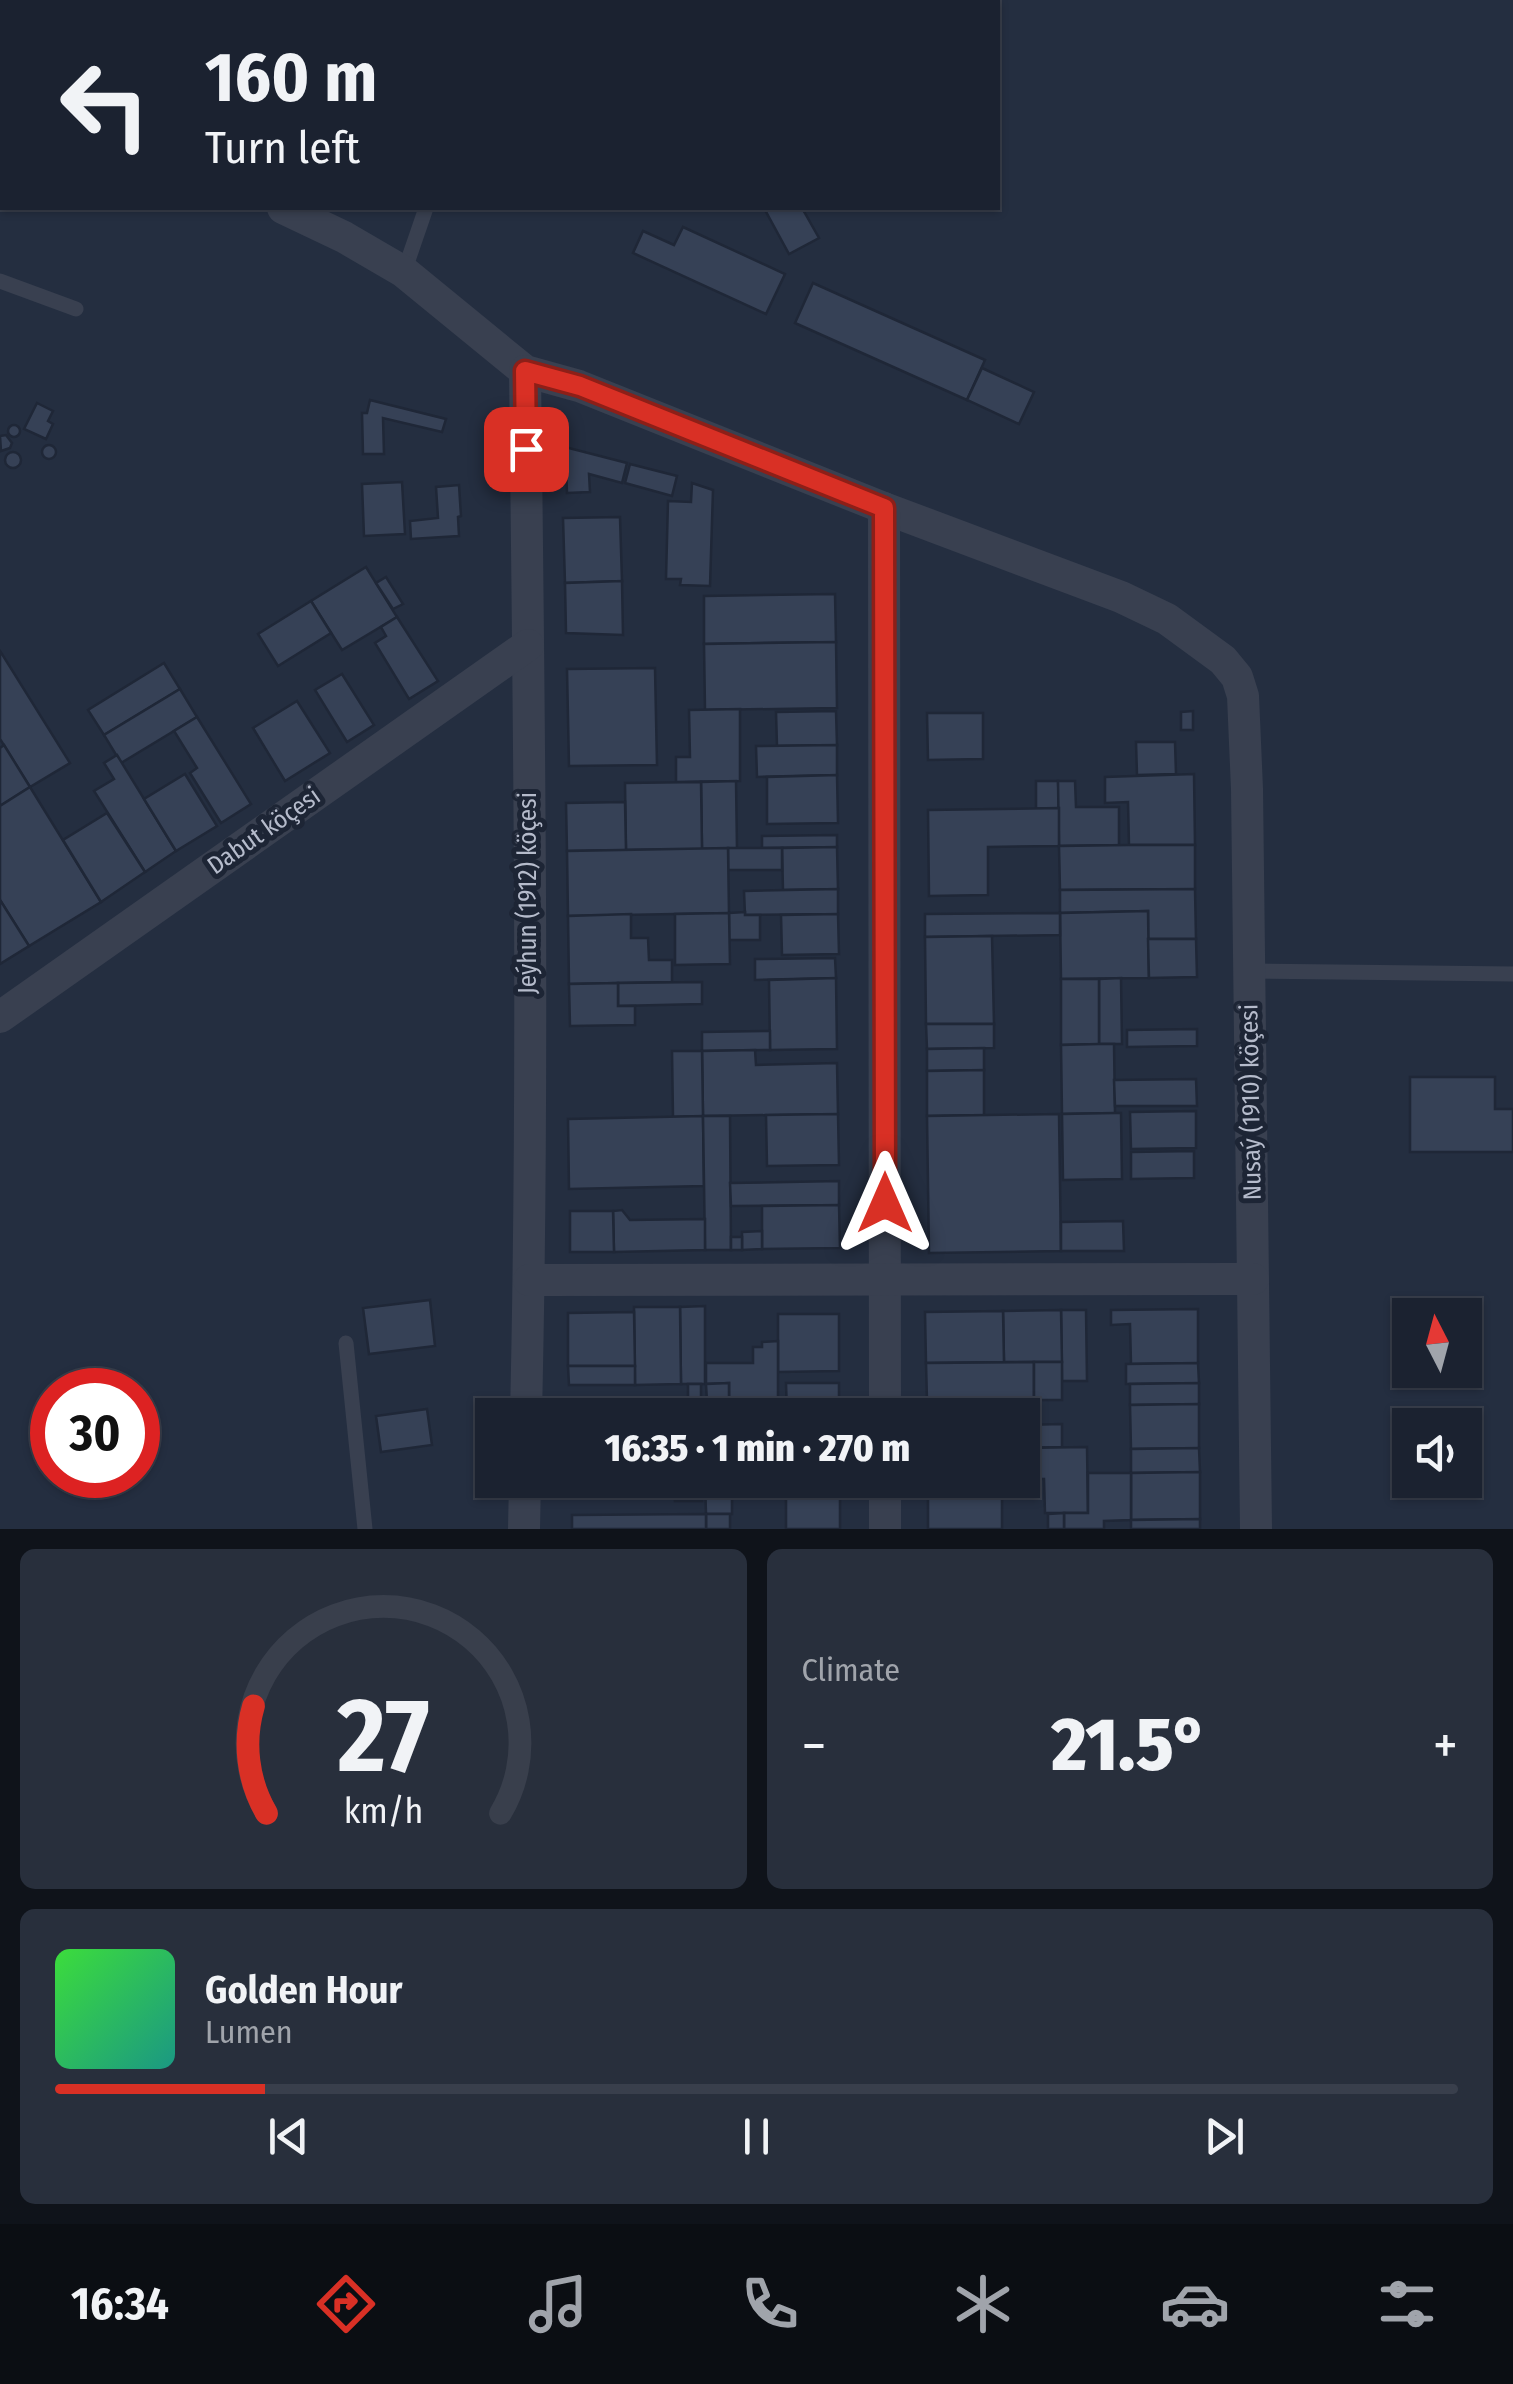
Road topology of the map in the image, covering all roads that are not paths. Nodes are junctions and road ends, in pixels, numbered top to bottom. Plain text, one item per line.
1 (288, 210) edge
2 (425, 210) edge
3 (404, 272) junction
4 (0, 281) edge
5 (76, 310) dead end
6 (525, 371) junction
7 (884, 508) junction
8 (528, 644) junction
9 (1249, 971) junction
10 (1513, 974) edge
11 (0, 1016) edge
12 (1252, 1278) junction
13 (529, 1280) junction
14 (886, 1280) junction
15 (346, 1344) dead end
16 (526, 1398) edge
17 (885, 1398) edge
18 (525, 1498) edge
19 (885, 1498) edge
20 (365, 1529) edge
21 (524, 1529) edge
22 (885, 1529) edge
23 (1256, 1529) edge

1 - 3 street
2 - 3 lane
3 - 6 street
4 - 5 lane
6 - 7 street
6 - 8 street, Jeýhun (1912) köçesi
7 - 9 street, Nusaý (1910) köçesi
7 - 14 street
8 - 11 street, Dabut köçesi
8 - 13 street, Jeýhun (1912) köçesi
9 - 10 lane
9 - 12 street, Nusaý (1910) köçesi
12 - 14 street
12 - 23 street, Nusaý (1910) köçesi
13 - 14 street
13 - 16 street, Jeýhun (1912) köçesi
14 - 17 street
15 - 20 lane
18 - 21 street
19 - 22 street

